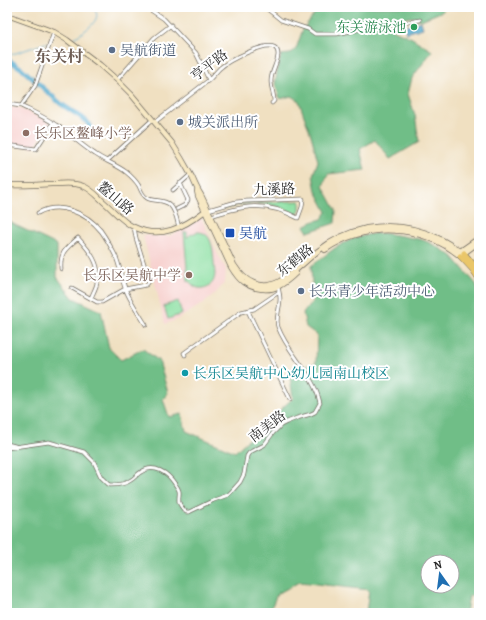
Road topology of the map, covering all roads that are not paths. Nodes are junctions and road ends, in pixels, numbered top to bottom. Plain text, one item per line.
1 (146, 7) edge
2 (265, 7) edge
3 (151, 8) edge
4 (7, 15) edge
5 (420, 20) dead end
6 (171, 25) junction
7 (54, 32) junction
8 (117, 80) junction
9 (209, 80) junction
10 (272, 103) dead end
11 (7, 104) edge
12 (21, 106) junction
13 (153, 121) junction
14 (53, 123) junction
15 (7, 145) edge
16 (106, 160) junction
17 (190, 175) junction
18 (180, 183) junction
19 (7, 185) edge
20 (173, 190) dead end
21 (177, 209) dead end
22 (206, 211) junction
23 (38, 213) dead end
24 (211, 216) junction
25 (134, 227) junction
26 (179, 228) junction
27 (479, 238) edge
28 (479, 242) edge
29 (461, 254) junction
30 (61, 269) dead end
31 (479, 271) edge
32 (479, 279) edge
33 (72, 288) dead end
34 (125, 289) junction
35 (279, 289) junction
36 (91, 298) junction
37 (248, 311) junction
38 (146, 326) dead end
39 (185, 355) dead end
40 (290, 399) dead end
41 (7, 444) edge
42 (17, 446) junction
43 (7, 448) edge

1 - 3 street
2 - 5 street
3 - 6 street
4 - 7 main road, 东鹤路
6 - 8 street
6 - 9 street
7 - 8 main road, 东鹤路
7 - 12 street
8 - 13 main road, 东鹤路
9 - 10 street, 亨平路
9 - 13 street, 亨平路
11 - 12 street
12 - 14 street
13 - 16 street, 亨平路
13 - 17 main road, 东鹤路
14 - 15 street
14 - 16 street
16 - 26 street
17 - 18 street
17 - 22 main road, 东鹤路
18 - 20 street
18 - 21 street
19 - 25 main road, 鳌山路
22 - 24 main road, 东鹤路
22 - 24 street, 九溪路
22 - 26 main road, 鳌山路
22 - 35 main road, 东鹤路
23 - 34 street
24 - 29 main road, 东鹤路
25 - 26 main road, 鳌山路
25 - 34 street
27 - 29 main road
28 - 29 main road
29 - 31 main road
29 - 32 main road
29 - 35 main road, 东鹤路
30 - 36 street
33 - 36 street
34 - 36 street
34 - 38 street
35 - 37 street
35 - 42 street, 南美路
37 - 39 street
37 - 40 street
41 - 42 street
42 - 43 street, 南美路

